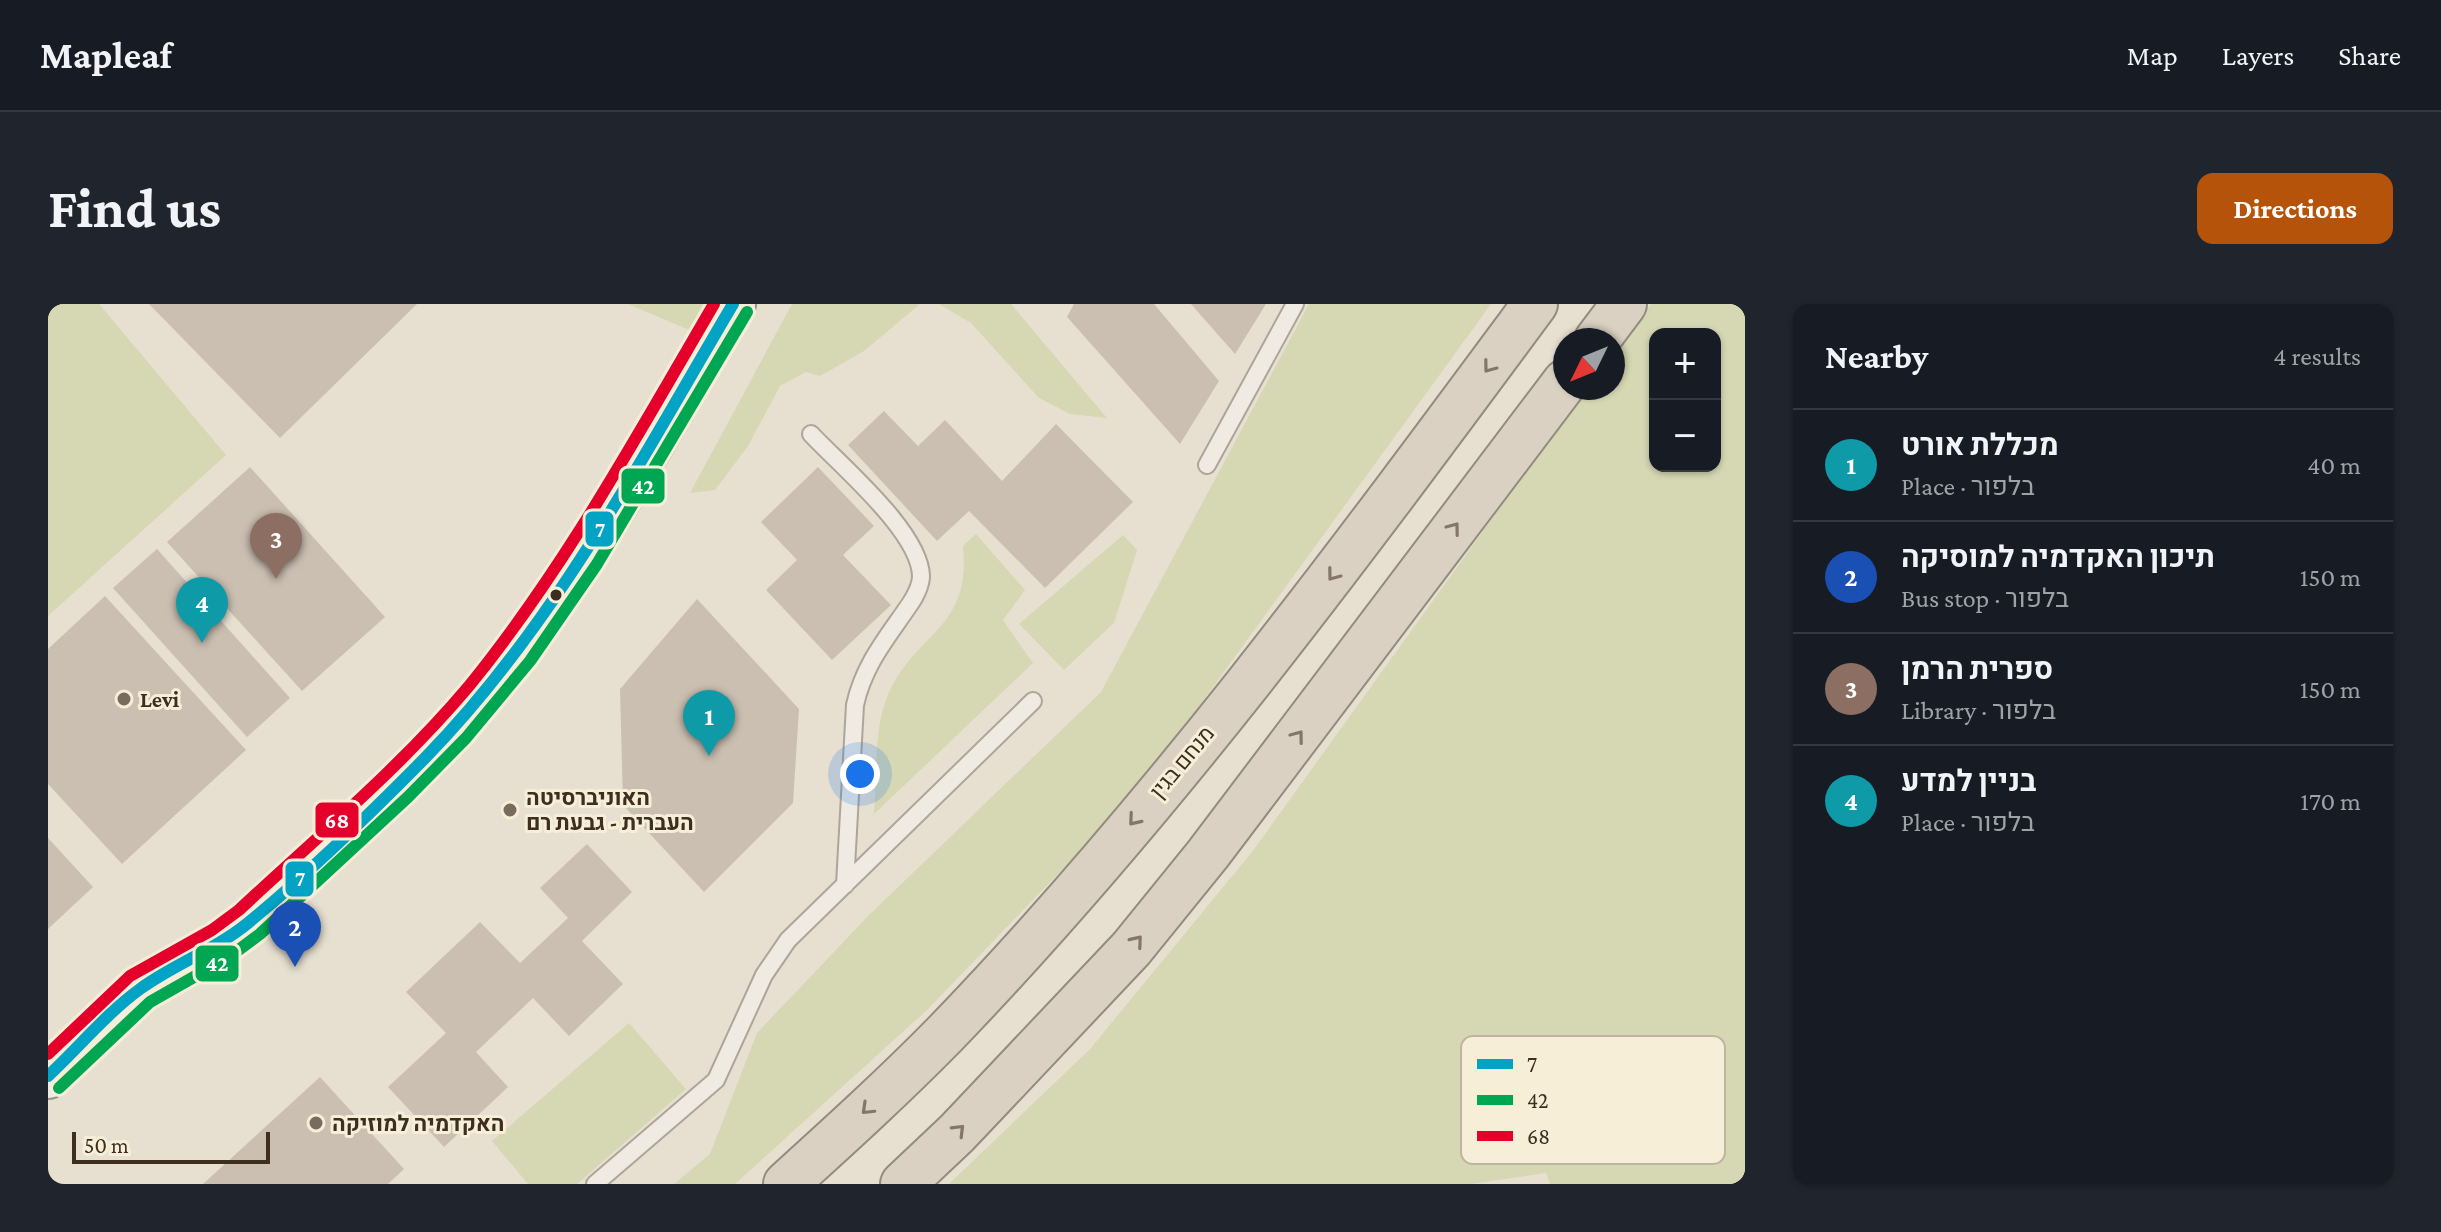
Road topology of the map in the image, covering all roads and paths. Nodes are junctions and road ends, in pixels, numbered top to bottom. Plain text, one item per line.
1 (733, 304) edge
2 (1295, 304) edge
3 (1535, 304) edge
4 (1624, 304) edge
5 (1606, 328) edge
6 (1553, 398) edge
7 (811, 434) dead end
8 (1207, 465) dead end
9 (1033, 701) dead end
10 (845, 885) junction
11 (48, 1076) edge
12 (595, 1184) edge
13 (786, 1184) edge
14 (903, 1184) edge

1 - 11 street
2 - 8 lane
3 -> 13 highway, מנחם בגין
4 - 5 highway
14 -> 6 highway
7 - 10 lane
9 - 10 lane
10 - 12 lane

